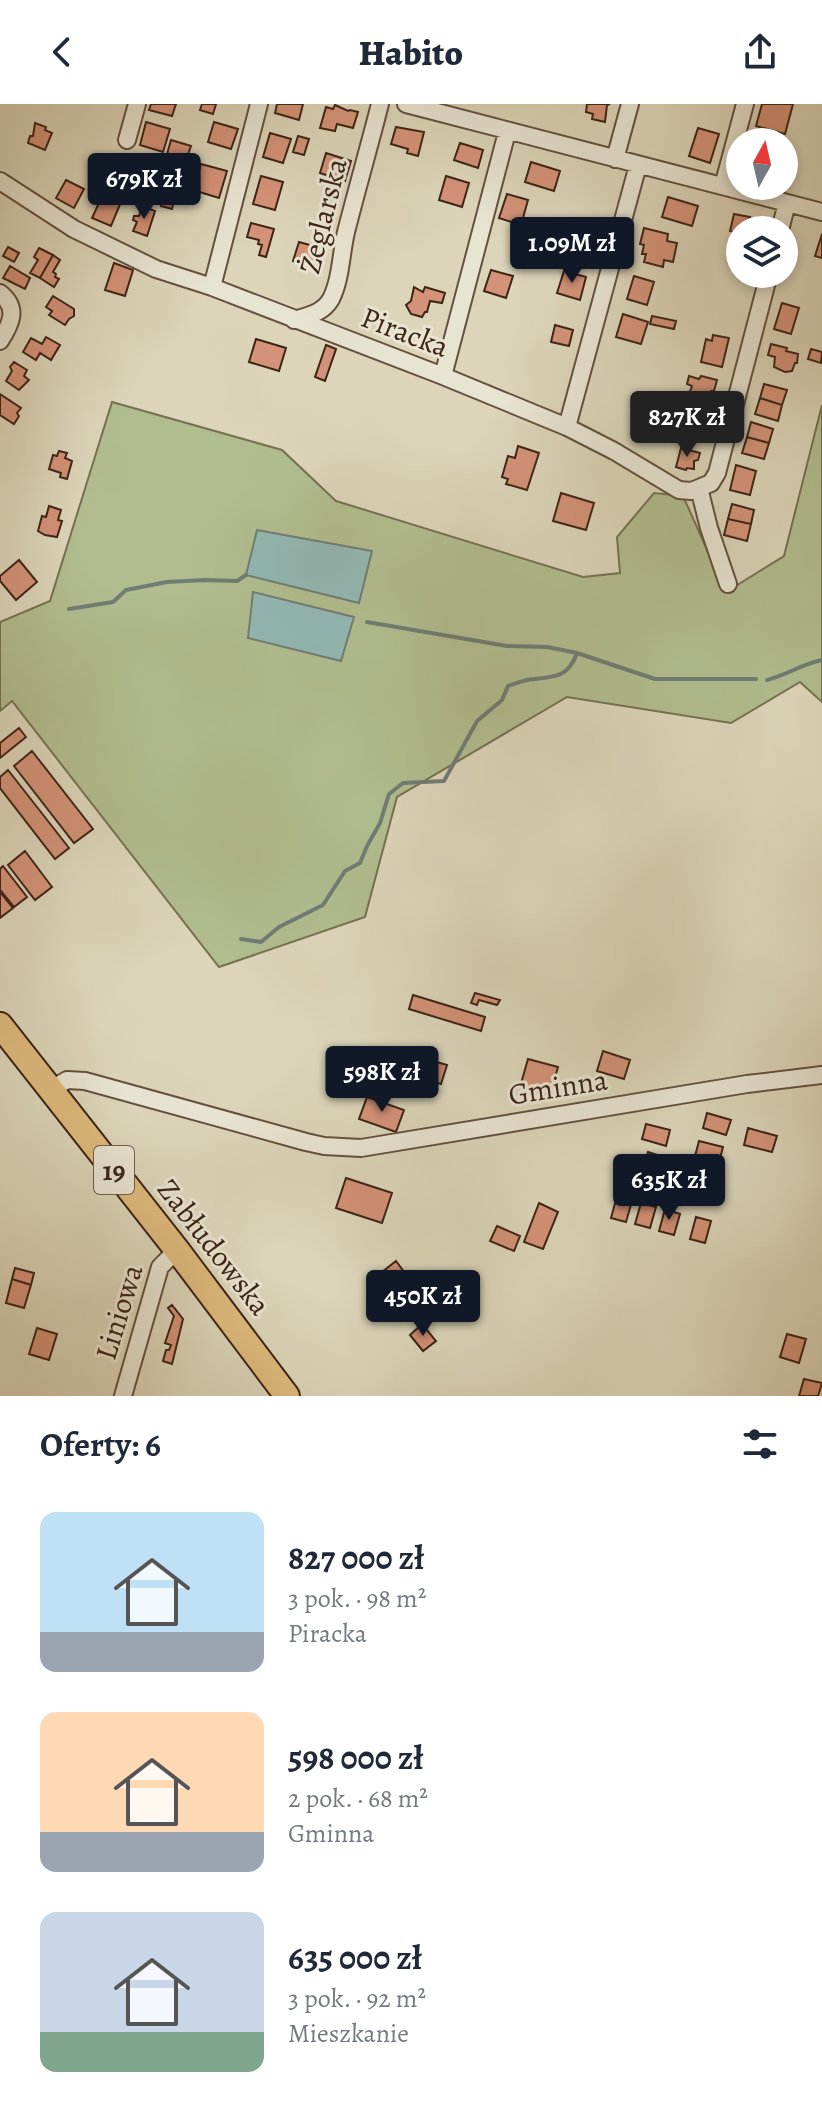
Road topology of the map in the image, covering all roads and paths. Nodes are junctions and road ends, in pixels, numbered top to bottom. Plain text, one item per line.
1 (137, 104) edge
2 (259, 104) edge
3 (380, 104) edge
4 (407, 104) edge
5 (630, 104) edge
6 (745, 104) edge
7 (507, 132) junction
8 (127, 140) dead end
9 (615, 159) junction
10 (638, 165) junction
11 (0, 181) edge
12 (723, 186) junction
13 (787, 203) junction
14 (822, 212) edge
15 (784, 216) edge
16 (212, 287) junction
17 (765, 288) edge
18 (0, 293) edge
19 (294, 320) junction
20 (0, 341) edge
21 (443, 376) junction
22 (567, 427) junction
23 (699, 488) junction
24 (728, 584) dead end
25 (0, 1025) edge
26 (822, 1075) edge
27 (50, 1090) junction
28 (177, 1250) junction
29 (123, 1396) edge
30 (287, 1396) edge

1 - 8 street
2 - 16 street
3 - 19 street, Żeglarska
4 - 7 street
5 - 9 street
6 - 12 street
7 - 9 street
7 - 21 street
9 - 10 street
10 - 12 street
10 - 22 street
11 - 16 street, Piracka
12 - 13 street
13 - 14 street
13 - 15 street
16 - 19 street, Piracka
17 - 23 street
18 - 20 street
19 - 21 street, Piracka
21 - 22 street, Piracka
22 - 23 street, Piracka
23 - 24 street
25 - 27 highway, Zabłudowska / 19
26 - 27 street, Gminna
27 - 28 highway, Zabłudowska / 19
28 - 29 street, Liniowa
28 - 30 highway, Zabłudowska / 19

